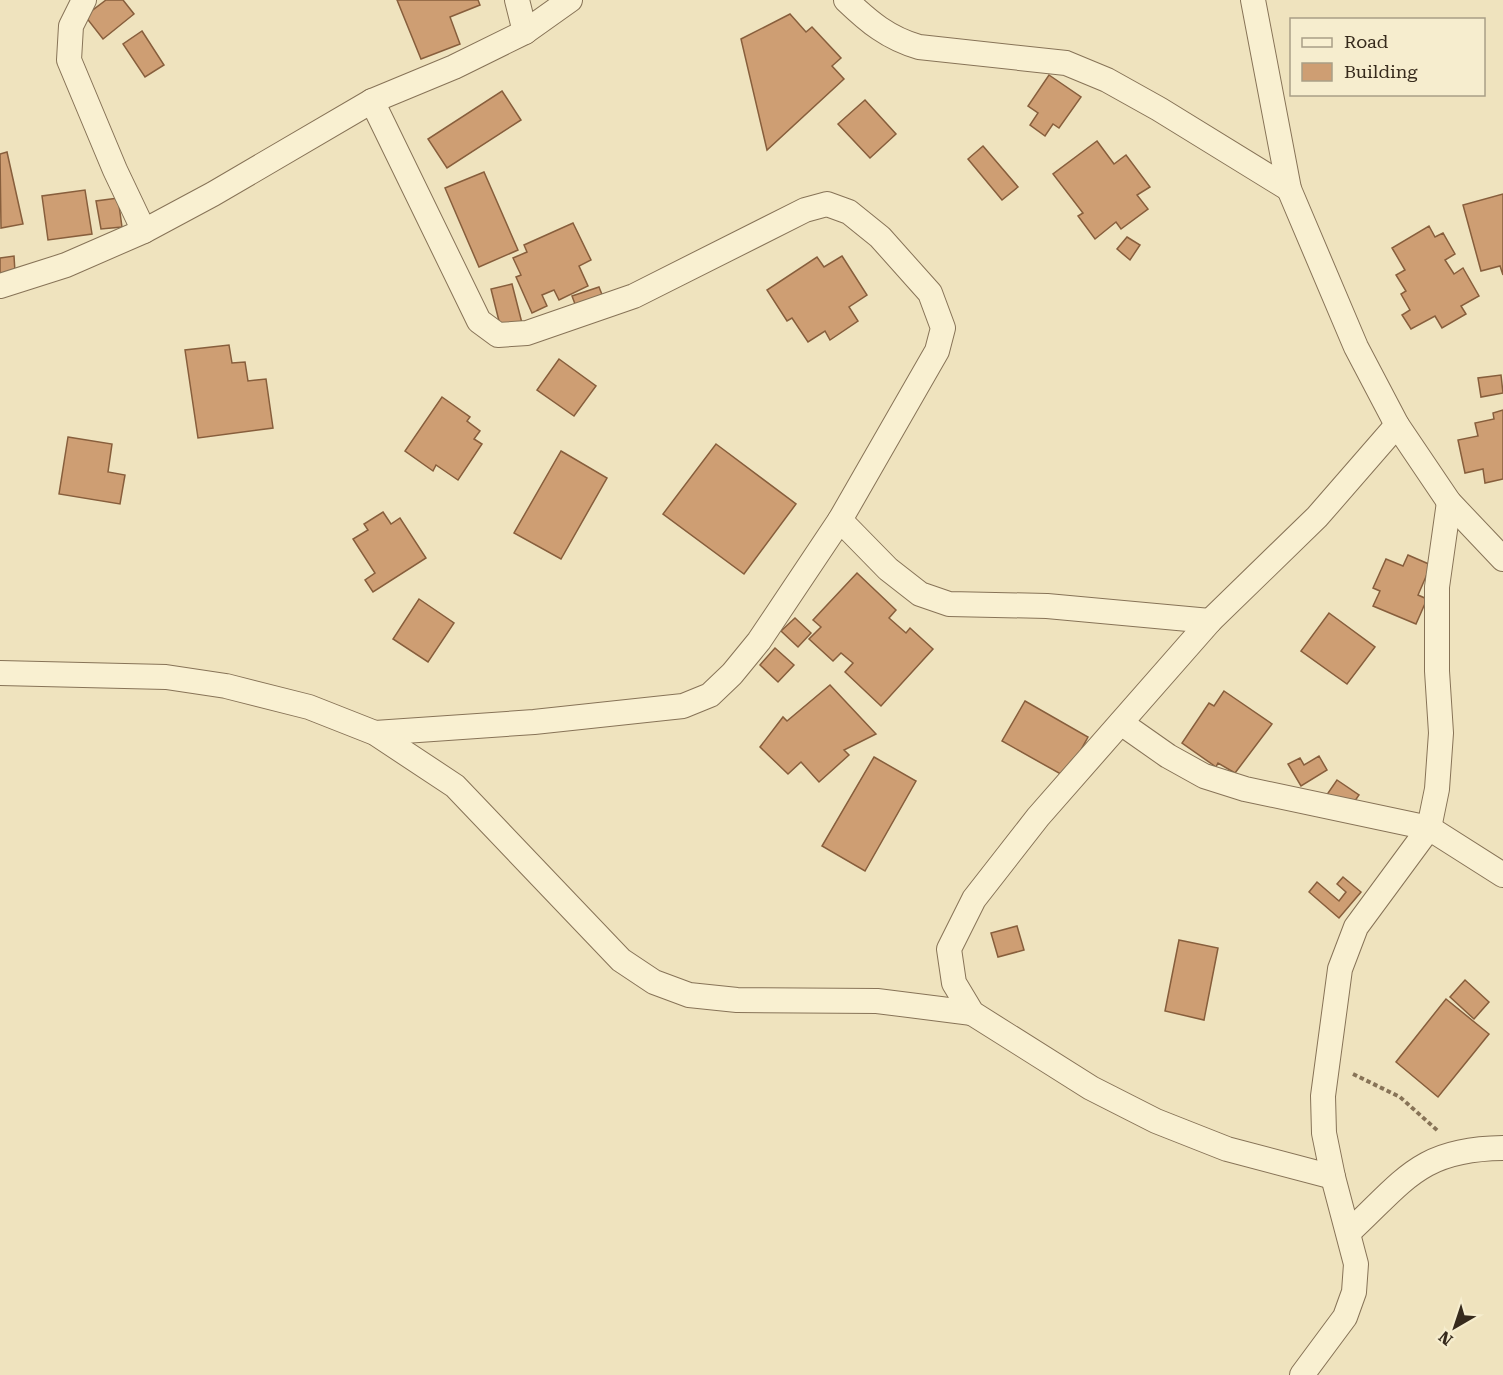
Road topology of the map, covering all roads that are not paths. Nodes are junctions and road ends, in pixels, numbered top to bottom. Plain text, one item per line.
1 (84, 0) edge
2 (517, 0) edge
3 (570, 0) edge
4 (846, 0) edge
5 (1253, 0) edge
6 (525, 32) junction
7 (372, 101) junction
8 (1289, 189) junction
9 (144, 231) junction
10 (0, 286) edge
11 (1397, 425) junction
12 (1449, 502) junction
13 (840, 520) junction
14 (1503, 559) edge
15 (1210, 621) junction
16 (0, 673) edge
17 (1121, 723) junction
18 (375, 733) junction
19 (1430, 828) junction
20 (1503, 875) edge
21 (972, 1013) junction
22 (1503, 1148) edge
23 (1333, 1177) junction
24 (1349, 1232) junction
25 (1302, 1375) edge

1 - 9 street
2 - 6 street
3 - 6 street
4 - 8 street
5 - 8 street
6 - 7 street
7 - 9 street
7 - 13 street
8 - 11 street
9 - 10 street
11 - 12 street
11 - 15 street
12 - 14 street
12 - 19 street
13 - 15 street
13 - 18 street
15 - 17 street
16 - 18 street
17 - 19 street
17 - 21 street
18 - 21 street
19 - 20 street
19 - 23 street
21 - 23 street
22 - 24 street
23 - 24 street
24 - 25 street

